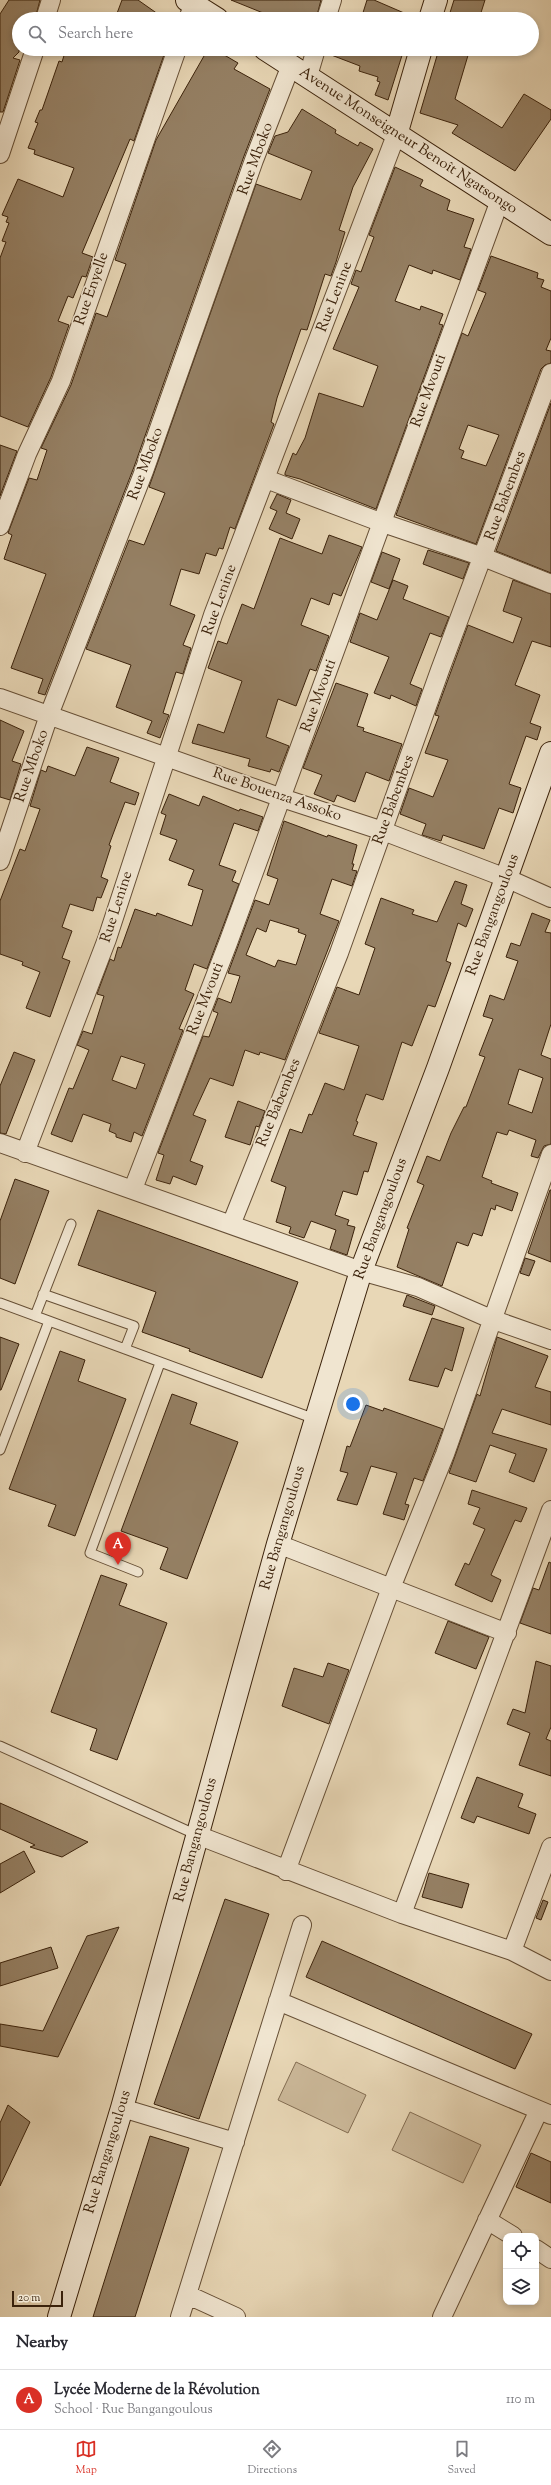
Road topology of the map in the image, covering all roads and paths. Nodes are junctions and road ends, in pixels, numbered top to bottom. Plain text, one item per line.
1 (51, 0) edge
2 (332, 0) edge
3 (436, 0) edge
4 (191, 6) edge
5 (47, 12) edge
6 (203, 12) edge
7 (328, 12) edge
8 (432, 12) edge
9 (33, 56) edge
10 (175, 56) edge
11 (276, 56) edge
12 (311, 56) edge
13 (419, 56) edge
14 (299, 71) junction
15 (396, 135) junction
16 (0, 154) edge
17 (500, 200) junction
18 (551, 234) edge
19 (551, 373) edge
20 (266, 478) junction
21 (380, 522) junction
22 (0, 526) edge
23 (483, 557) junction
24 (551, 584) edge
25 (0, 698) edge
26 (49, 715) junction
27 (551, 753) edge
28 (166, 758) junction
29 (282, 798) junction
30 (383, 831) junction
31 (0, 861) edge
32 (506, 878) junction
33 (551, 898) edge
34 (0, 1143) edge
35 (26, 1153) junction
36 (551, 1154) edge
37 (133, 1189) junction
38 (71, 1224) dead end
39 (231, 1225) junction
40 (361, 1271) junction
41 (43, 1294) junction
42 (0, 1303) edge
43 (35, 1316) junction
44 (491, 1319) junction
45 (49, 1321) junction
46 (551, 1340) edge
47 (125, 1350) junction
48 (160, 1362) junction
49 (315, 1419) junction
50 (0, 1450) edge
51 (551, 1510) edge
52 (278, 1544) junction
53 (138, 1572) dead end
54 (391, 1588) junction
55 (506, 1633) junction
56 (0, 1746) edge
57 (197, 1835) junction
58 (551, 1848) edge
59 (286, 1870) junction
60 (402, 1914) junction
61 (302, 1925) dead end
62 (512, 1951) junction
63 (551, 1971) edge
64 (278, 2001) junction
65 (122, 2108) junction
66 (545, 2112) edge
67 (235, 2142) junction
68 (487, 2220) junction
69 (509, 2233) edge
70 (539, 2251) edge
71 (551, 2259) edge
72 (188, 2295) junction
73 (58, 2317) edge
74 (180, 2317) edge
75 (236, 2317) edge
76 (442, 2317) edge

1 - 5 street
2 - 7 street
3 - 8 street
4 - 6 street
9 - 16 street
10 - 22 street, Rue Enyelle
11 - 14 street, Avenue Monseigneur Benoît Ngatsongo
12 - 14 street, Rue Mboko
13 - 15 street, Rue Lenine
14 - 15 street, Avenue Monseigneur Benoît Ngatsongo
14 - 26 street, Rue Mboko
15 - 17 street, Avenue Monseigneur Benoît Ngatsongo
15 - 20 street, Rue Lenine
17 - 18 street, Avenue Monseigneur Benoît Ngatsongo
17 - 21 street, Rue Mvouti
19 - 23 street, Rue Babembes
20 - 21 street
20 - 28 street, Rue Lenine
21 - 23 street
21 - 29 street, Rue Mvouti
23 - 24 street
23 - 30 street, Rue Babembes
25 - 26 street, Rue Bouenza Assoko
26 - 28 street, Rue Bouenza Assoko
26 - 31 street, Rue Mboko
27 - 32 street, Rue Bangangoulous
28 - 29 street, Rue Bouenza Assoko
28 - 35 street, Rue Lenine
29 - 30 street, Rue Bouenza Assoko
29 - 37 street, Rue Mvouti
30 - 32 street, Rue Bouenza Assoko
30 - 39 street, Rue Babembes
32 - 33 street, Rue Bouenza Assoko
32 - 40 street, Rue Bangangoulous
34 - 35 street
35 - 37 street
36 - 44 street
37 - 39 street
38 - 41 lane
39 - 40 street
40 - 44 street
40 - 49 street, Rue Bangangoulous
41 - 43 lane
41 - 47 lane
42 - 43 lane
43 - 45 lane
44 - 46 street
44 - 54 street
45 - 47 lane
45 - 50 lane
47 - 48 lane
48 - 49 lane
48 - 53 lane
49 - 52 street, Rue Bangangoulous
51 - 55 street
52 - 54 street
52 - 57 street, Rue Bangangoulous
54 - 55 street
54 - 59 street
55 - 60 street
56 - 57 lane
57 - 59 street
57 - 65 street, Rue Bangangoulous
58 - 62 street
59 - 60 street
60 - 62 street
61 - 64 street
62 - 63 street
64 - 66 street
64 - 67 street
65 - 67 street
65 - 73 street, Rue Bangangoulous
66 - 68 street
67 - 72 street
68 - 69 street
68 - 76 street
70 - 71 street
72 - 74 street
72 - 75 street

